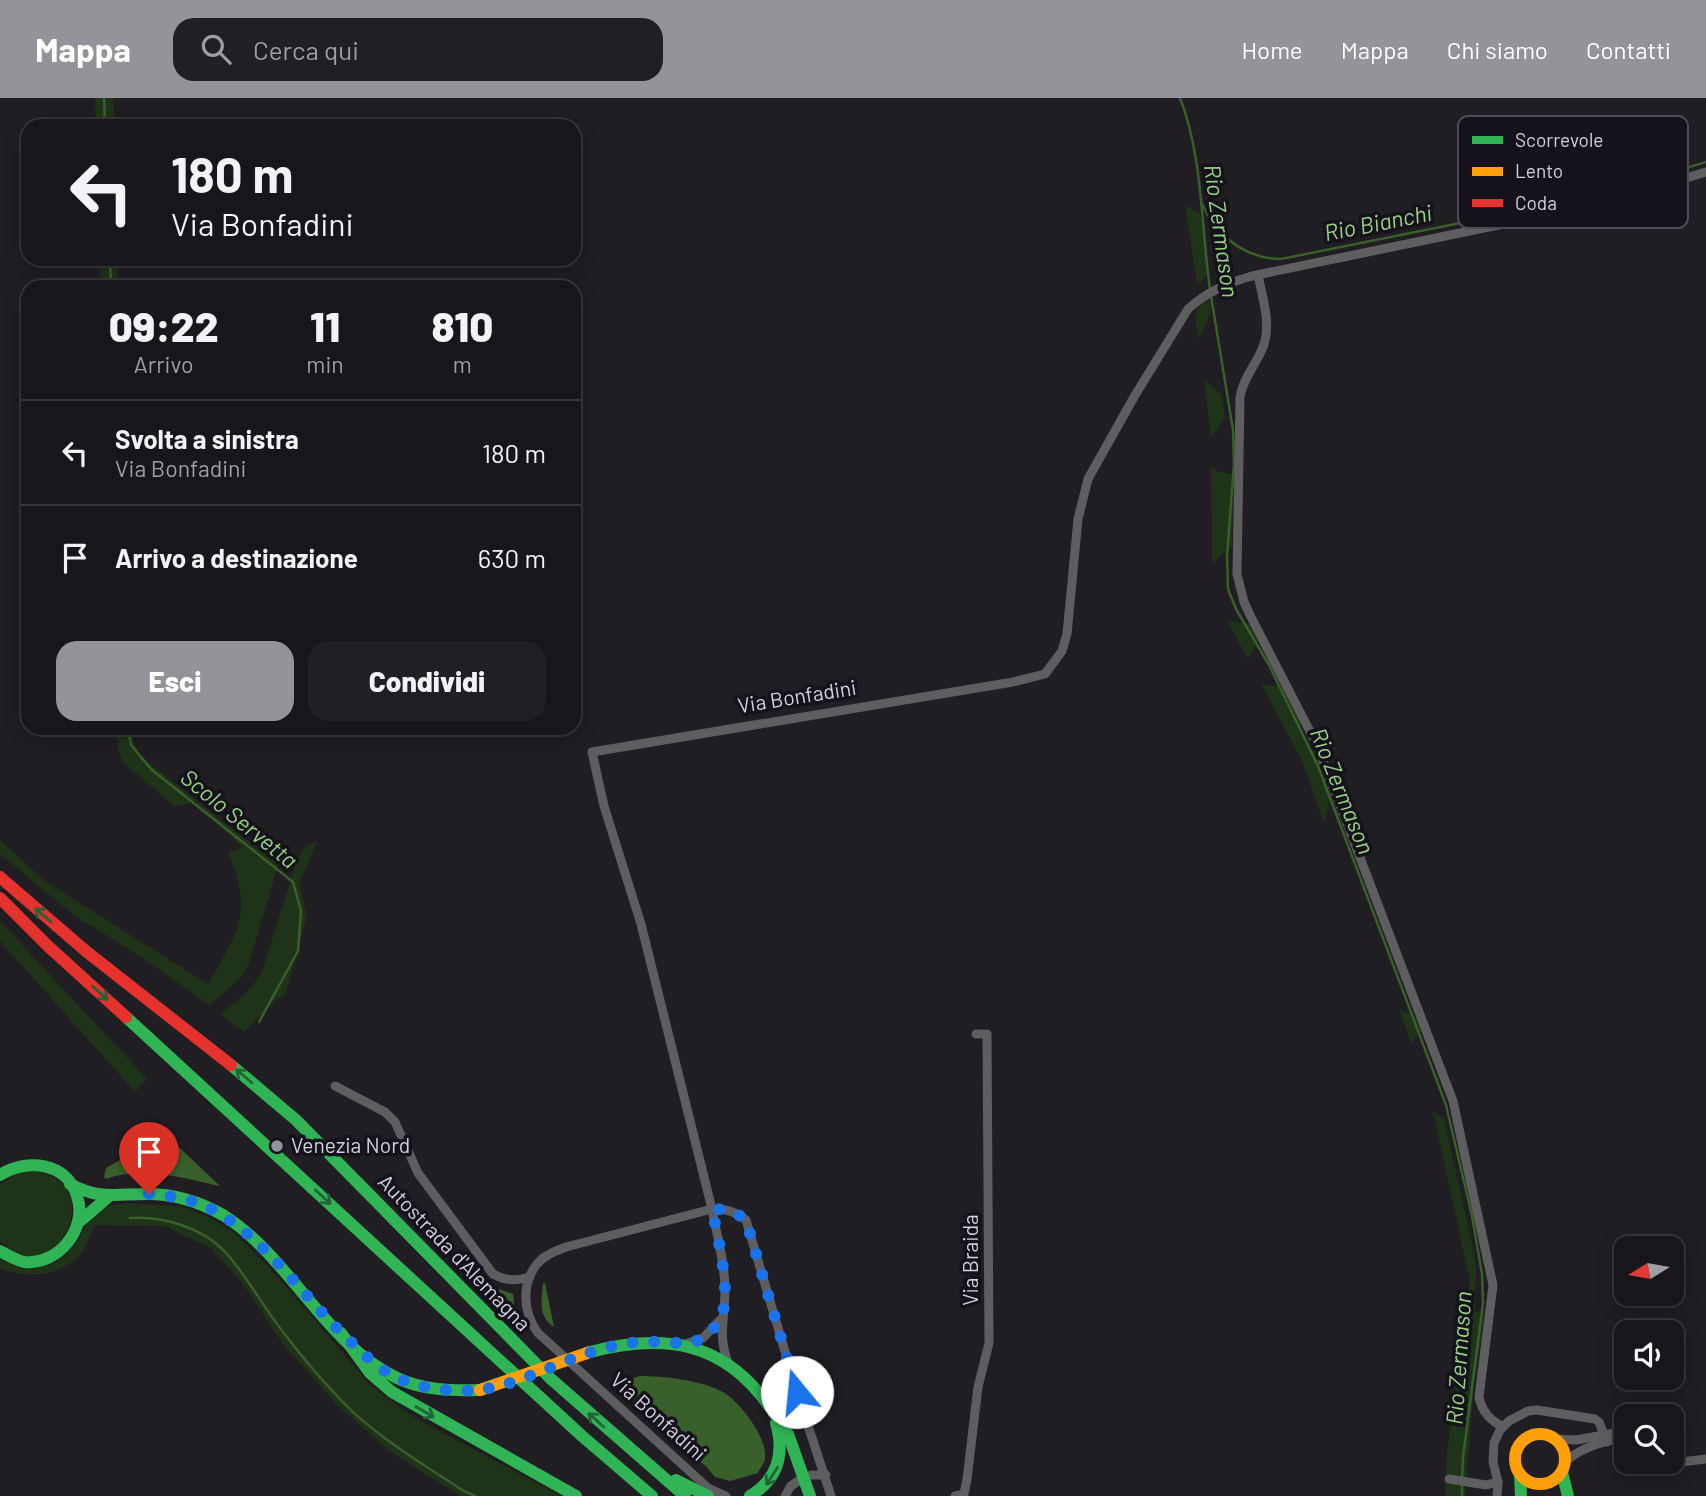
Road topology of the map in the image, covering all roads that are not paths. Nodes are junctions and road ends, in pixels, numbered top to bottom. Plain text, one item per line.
1 (1706, 172) edge
2 (1688, 177) edge
3 (1484, 228) edge
4 (1258, 275) junction
5 (0, 877) edge
6 (0, 898) edge
7 (0, 907) edge
8 (49, 947) junction
9 (976, 1034) dead end
10 (335, 1086) dead end
11 (0, 1175) edge
12 (70, 1184) junction
13 (107, 1198) junction
14 (712, 1209) junction
15 (79, 1223) junction
16 (0, 1251) edge
17 (530, 1277) junction
18 (722, 1317) junction
19 (341, 1333) junction
20 (683, 1345) junction
21 (729, 1365) junction
22 (766, 1401) junction
23 (1503, 1427) junction
24 (1614, 1435) edge
25 (1605, 1438) junction
26 (1614, 1438) edge
27 (1555, 1439) junction
28 (631, 1451) junction
29 (1706, 1459) edge
30 (1684, 1462) edge
31 (1563, 1467) junction
32 (811, 1475) dead end
33 (826, 1475) junction
34 (1520, 1475) junction
35 (1449, 1479) dead end
36 (798, 1481) dead end
37 (1498, 1482) junction
38 (1546, 1484) junction
39 (961, 1495) edge
40 (576, 1496) edge
41 (652, 1496) edge
42 (685, 1496) edge
43 (708, 1496) edge
44 (726, 1496) edge
45 (750, 1496) edge
46 (785, 1496) edge
47 (810, 1496) edge
48 (831, 1496) edge
49 (1497, 1496) edge
50 (1521, 1496) edge
51 (1535, 1496) edge
52 (1568, 1496) edge

1 - 2 street, Via Bonfadini
3 - 4 street, Via Bonfadini
4 - 14 street, Via Bonfadini
4 - 23 street
28 -> 5 main road, Autostrada d'Alemagna
6 - 8 main road, Autostrada d'Alemagna
7 - 8 main road
8 -> 41 main road, Autostrada d'Alemagna
9 - 39 street, Via Braida
10 - 17 street
11 - 12 main road
12 - 13 main road
12 - 15 main road
13 - 15 main road
13 - 19 main road, Via Bonfadini
14 - 17 street
14 - 18 street, Via Bonfadini
14 - 33 street
15 - 16 main road
17 - 44 street, Via Bonfadini
18 - 20 street
18 - 21 street, Via Bonfadini
19 - 20 main road, Via Bonfadini, bridge
19 -> 40 main road
20 - 21 main road, Via Bonfadini
21 - 22 main road, Via Bonfadini
22 -> 45 main road, Via Bonfadini
22 - 47 main road
23 - 25 street
23 - 37 street
24 - 25 street
25 - 26 street
25 - 27 street
25 - 31 street
27 - 31 main road
27 - 34 main road
28 - 42 main road, Autostrada d'Alemagna
28 - 43 main road
29 - 30 street
31 - 38 main road
31 - 52 main road
32 - 33 street
33 - 48 street
34 - 38 main road
34 - 50 main road
35 - 37 street
36 - 46 street
37 - 49 street
38 - 51 main road

